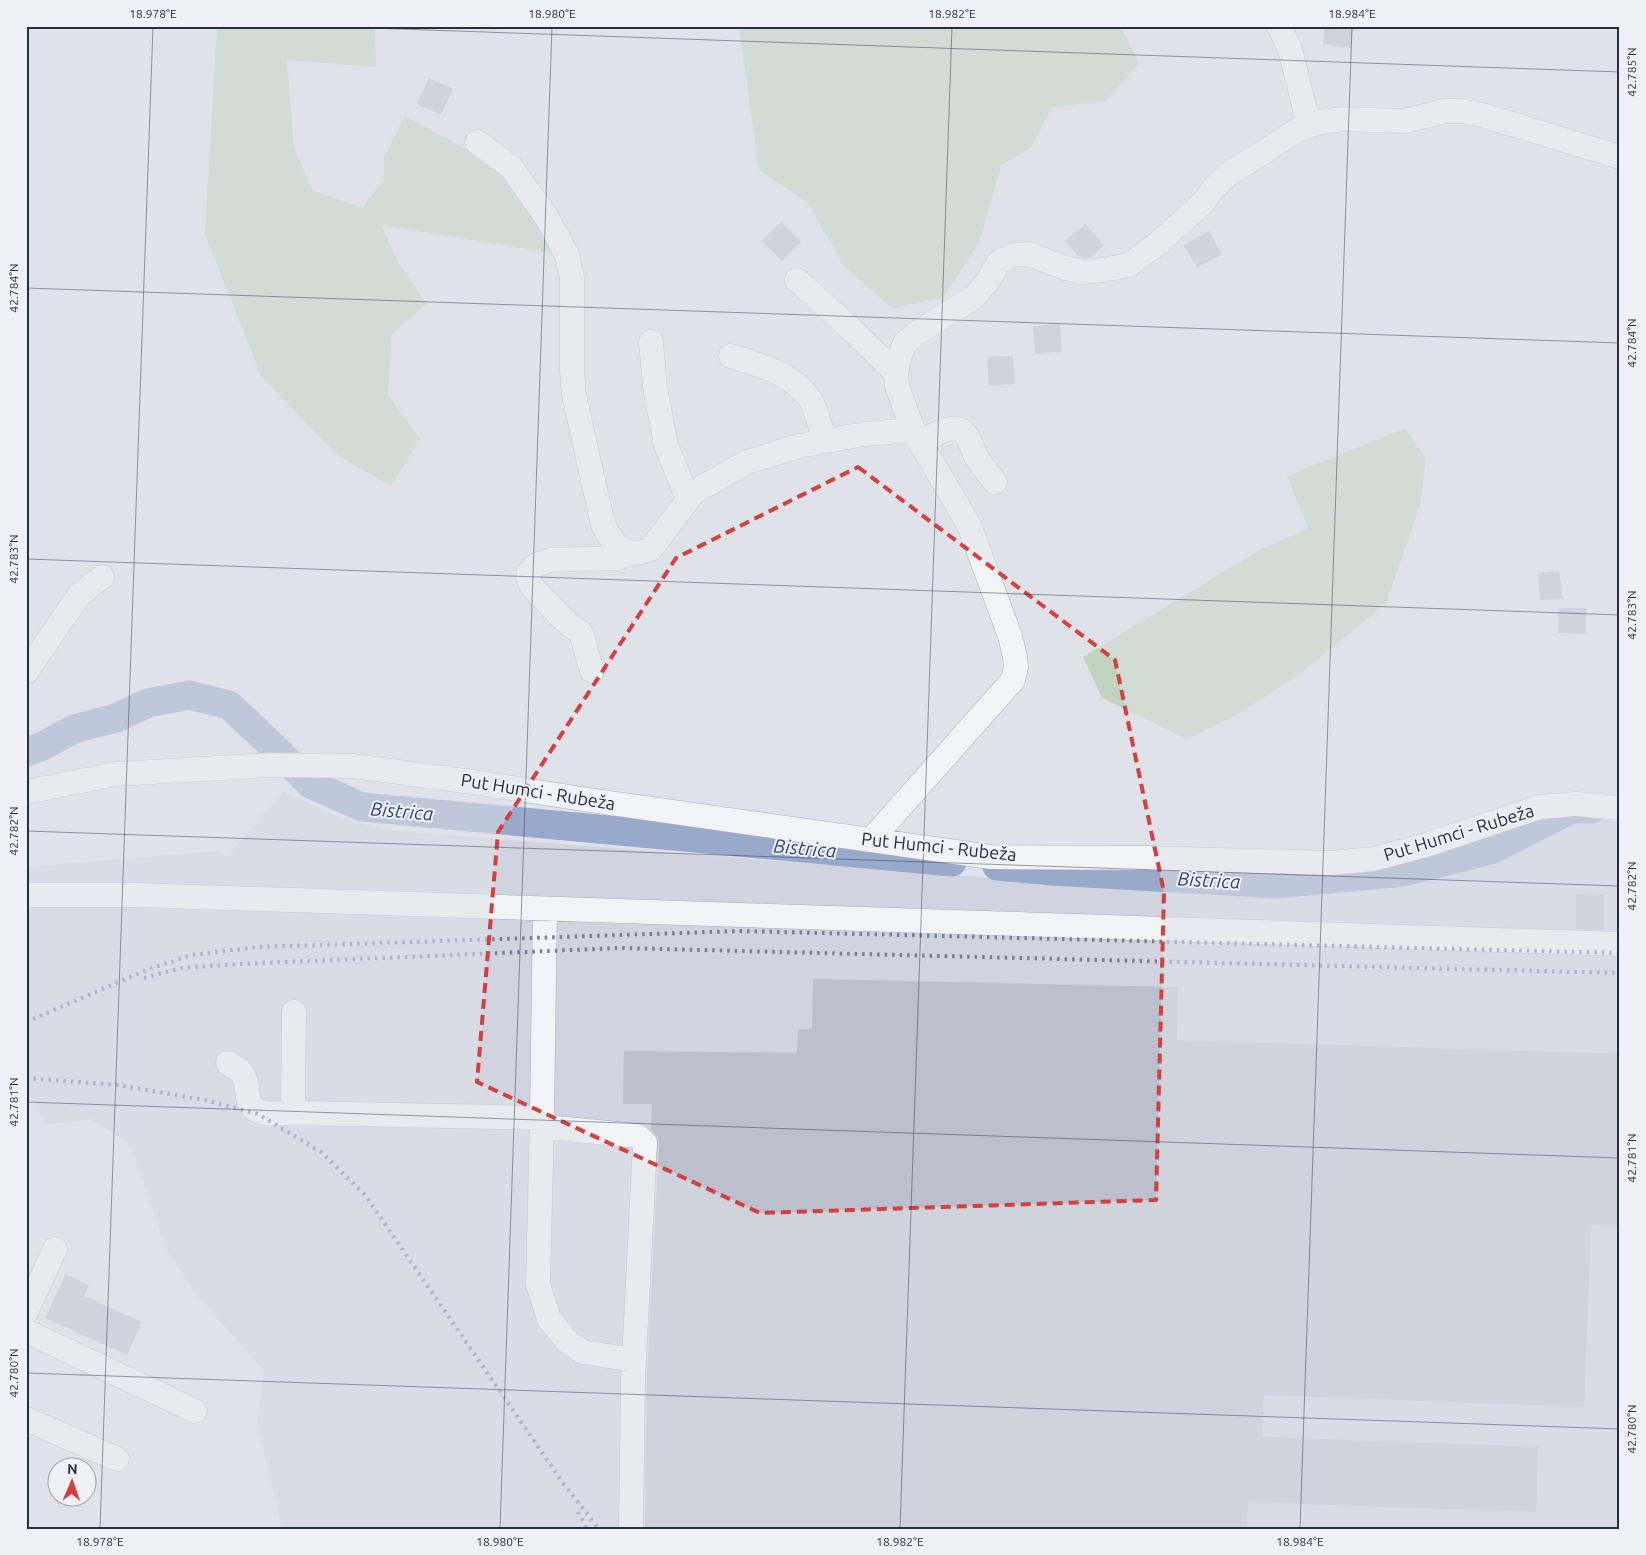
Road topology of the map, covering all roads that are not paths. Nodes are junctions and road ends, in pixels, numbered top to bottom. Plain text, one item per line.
1 (1279, 26) edge
2 (1309, 126) junction
3 (477, 142) dead end
4 (1620, 158) edge
5 (797, 280) dead end
6 (651, 342) dead end
7 (731, 356) dead end
8 (896, 373) junction
9 (917, 437) junction
10 (825, 441) junction
11 (995, 482) dead end
12 (688, 499) junction
13 (630, 552) junction
14 (102, 577) dead end
15 (592, 671) dead end
16 (26, 672) edge
17 (26, 792) edge
18 (1620, 808) edge
19 (871, 840) junction
20 (26, 895) edge
21 (545, 909) junction
22 (1620, 944) edge
23 (294, 1012) dead end
24 (228, 1063) dead end
25 (297, 1113) junction
26 (542, 1118) junction
27 (55, 1249) dead end
28 (26, 1312) edge
29 (26, 1331) edge
30 (634, 1360) junction
31 (195, 1410) dead end
32 (26, 1418) edge
33 (117, 1459) dead end
34 (631, 1529) edge

1 - 2 street
2 - 4 street
2 - 8 street
3 - 13 street
5 - 8 street
6 - 12 street
7 - 10 street
8 - 9 street
9 - 10 street
9 - 11 street
9 - 19 street
10 - 12 street
12 - 13 street
13 - 15 street
14 - 16 street
17 - 19 street, Put Humci - Rubeža
18 - 19 street, Put Humci - Rubeža
20 - 21 street
21 - 22 street
21 - 26 street
23 - 25 street
24 - 25 street
25 - 26 street
26 - 30 street
26 - 30 street
27 - 28 street
29 - 31 street
30 - 34 street
32 - 33 street

